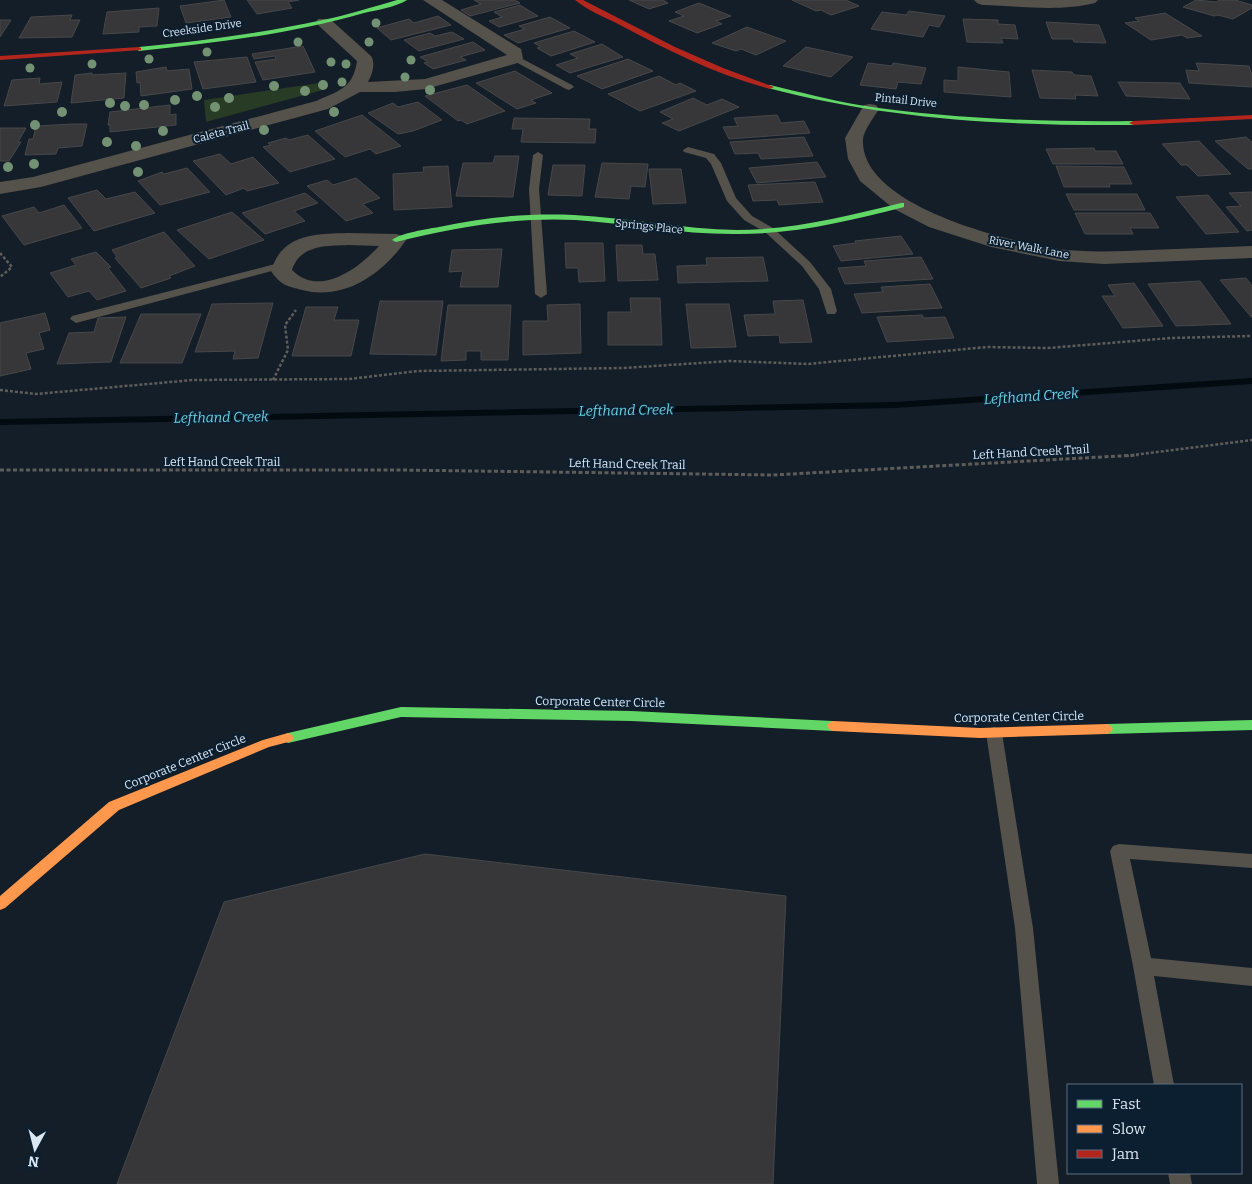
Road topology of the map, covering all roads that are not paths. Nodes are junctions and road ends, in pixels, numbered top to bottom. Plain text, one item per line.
1 (404, 0) edge
2 (430, 0) edge
3 (578, 0) edge
4 (982, 0) edge
5 (1090, 0) edge
6 (324, 22) junction
7 (0, 58) edge
8 (516, 58) junction
9 (357, 87) junction
10 (569, 87) dead end
11 (870, 109) junction
12 (1252, 117) edge
13 (688, 150) dead end
14 (538, 155) dead end
15 (0, 188) edge
16 (901, 205) junction
17 (535, 218) junction
18 (769, 230) junction
19 (396, 240) junction
20 (1252, 252) edge
21 (283, 265) junction
22 (541, 294) dead end
23 (831, 310) dead end
24 (76, 319) dead end
25 (1252, 725) edge
26 (994, 732) junction
27 (1252, 861) edge
28 (0, 904) edge
29 (1143, 966) junction
30 (1252, 978) edge
31 (1164, 1084) edge
32 (1048, 1184) edge

1 - 6 street, Creekside Drive
2 - 8 street
3 - 11 street, Pintail Drive
4 - 5 street
6 - 7 street, Creekside Drive
6 - 9 street
8 - 9 street
8 - 10 lane
9 - 15 street, Caleta Trail
11 - 12 street, Pintail Drive
11 - 16 street, River Walk Lane
13 - 18 lane
14 - 17 lane
16 - 18 street, Springs Place
16 - 20 street, River Walk Lane
17 - 18 street, Springs Place
17 - 19 street, Springs Place
17 - 22 lane
18 - 23 lane
19 - 21 street, Springs Place
19 - 21 street, Springs Place
21 - 24 lane
25 - 26 street, Corporate Center Circle
26 - 28 street, Corporate Center Circle
26 - 32 lane
27 - 29 lane
29 - 30 lane
29 - 31 lane

